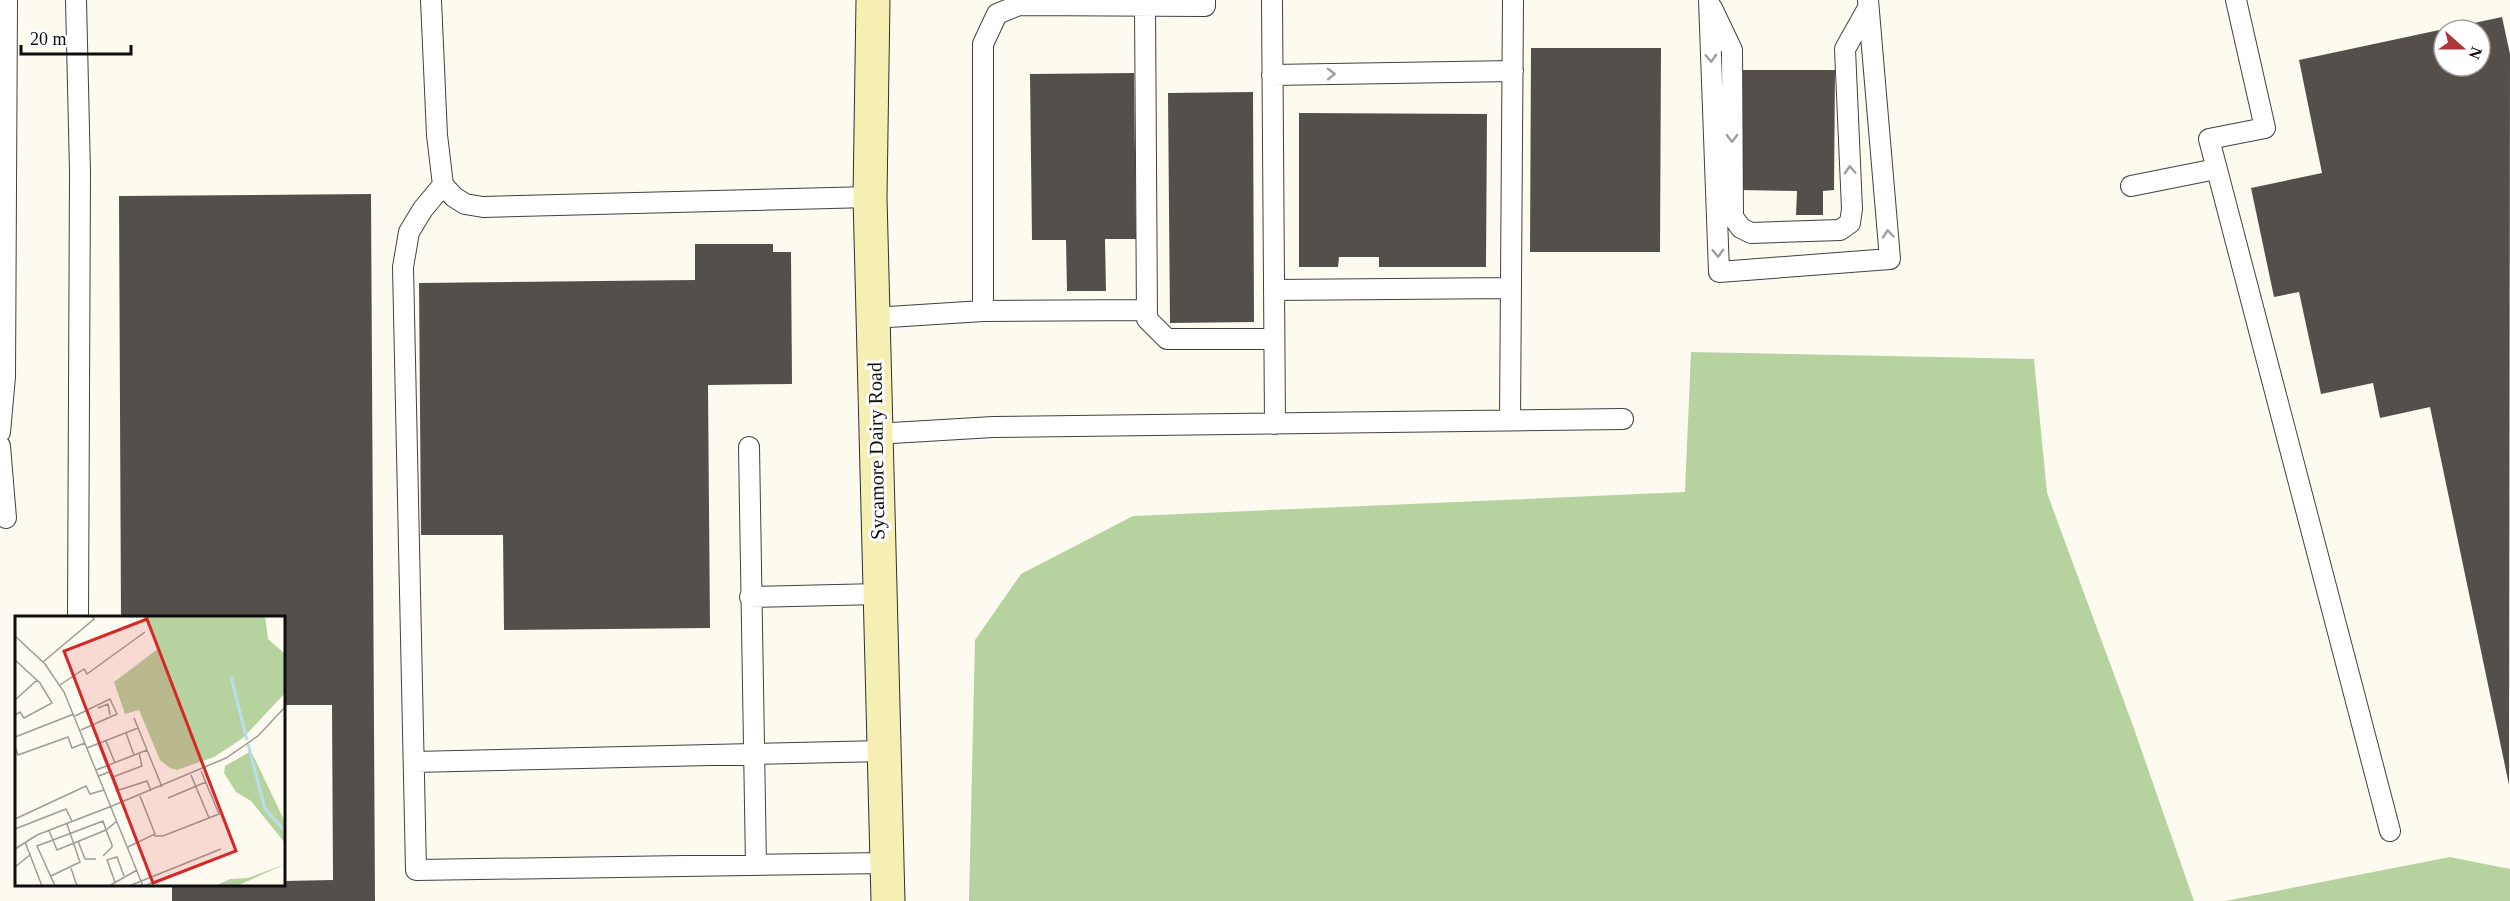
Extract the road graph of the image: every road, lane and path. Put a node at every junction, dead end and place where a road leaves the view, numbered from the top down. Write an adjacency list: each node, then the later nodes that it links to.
1 (7, 0): 12 (lane)
2 (76, 0): 35 (lane)
3 (430, 0): 16 (lane)
4 (873, 0): 18 (main road, Sycamore Dairy Road)
5 (1205, 0): 10 (lane)
6 (1272, 0): 14 (lane)
7 (1513, 0): 13 (lane)
8 (1709, 0): 11 (lane, one-way to 11); 11 (lane, one-way to 11)
9 (2236, 0): 15 (lane)
10 (1133, 4): 21 (lane); 22 (lane)
11 (1868, 4)
12 (2, 30): 28 (lane)
13 (1513, 71): 14 (lane, one-way to 13); 19 (lane)
14 (1272, 75): 20 (lane)
15 (2216, 169): 17 (lane); 39 (lane)
16 (443, 185): 18 (lane); 38 (lane)
17 (2131, 186)
18 (870, 197): 23 (main road, Sycamore Dairy Road)
19 (1511, 288): 20 (lane); 26 (lane)
20 (1274, 290): 24 (lane)
21 (1147, 310): 22 (lane); 24 (lane)
22 (983, 311): 23 (lane)
23 (873, 318): 29 (main road, Sycamore Dairy Road)
24 (1274, 339): 27 (lane)
25 (1623, 418): 26 (lane)
26 (1510, 420): 27 (lane)
27 (1275, 423): 29 (lane)
28 (0, 432)
29 (875, 434): 33 (main road, Sycamore Dairy Road)
30 (0, 446): 32 (lane)
31 (749, 447): 34 (lane)
32 (6, 518)
33 (879, 594): 34 (lane); 36 (main road, Sycamore Dairy Road)
34 (750, 597): 37 (lane)
35 (78, 616)
36 (883, 751): 37 (lane); 40 (main road, Sycamore Dairy Road)
37 (753, 754): 38 (lane); 41 (lane)
38 (414, 762): 41 (lane)
39 (2390, 831)
40 (886, 863): 41 (lane); 42 (main road, Sycamore Dairy Road)
41 (756, 865)
42 (888, 901)

